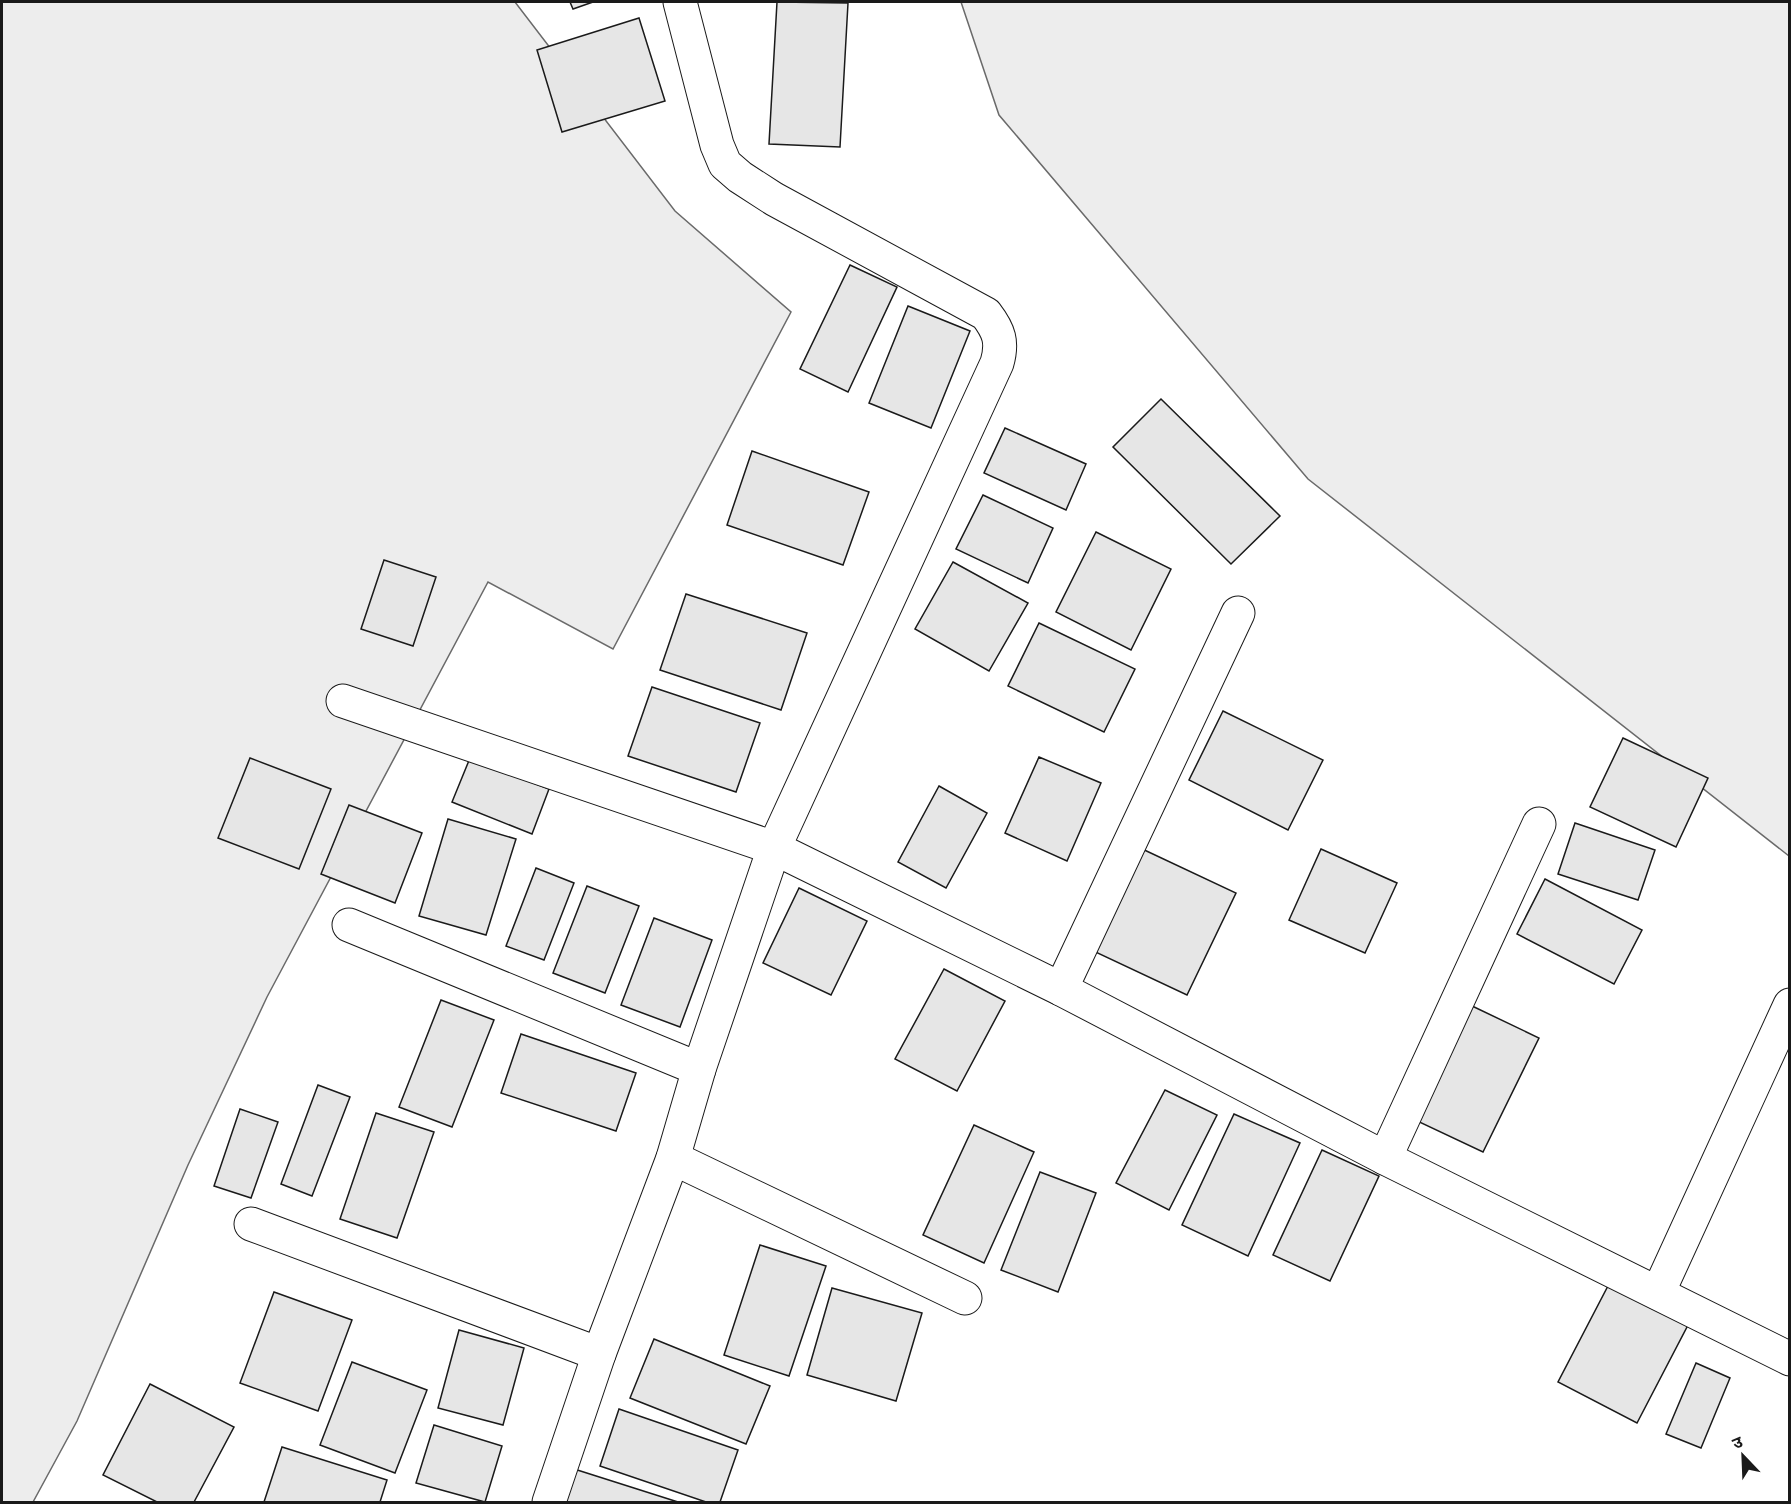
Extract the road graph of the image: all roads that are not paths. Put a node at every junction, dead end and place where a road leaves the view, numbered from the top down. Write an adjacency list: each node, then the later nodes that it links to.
1 (680, 2): 5 (street)
2 (1238, 613): 7 (street)
3 (343, 701): 5 (street)
4 (1539, 824): 11 (street)
5 (774, 848): 7 (street); 9 (street)
6 (350, 926): 9 (street)
7 (1061, 989): 11 (street)
8 (1790, 1005): 13 (street)
9 (699, 1069): 10 (street)
10 (673, 1158): 14 (street); 15 (street)
11 (1385, 1158): 13 (street)
12 (251, 1224): 15 (street)
13 (1658, 1293): 16 (street)
14 (965, 1298)
15 (599, 1354): 17 (street)
16 (1790, 1359)
17 (549, 1503)

